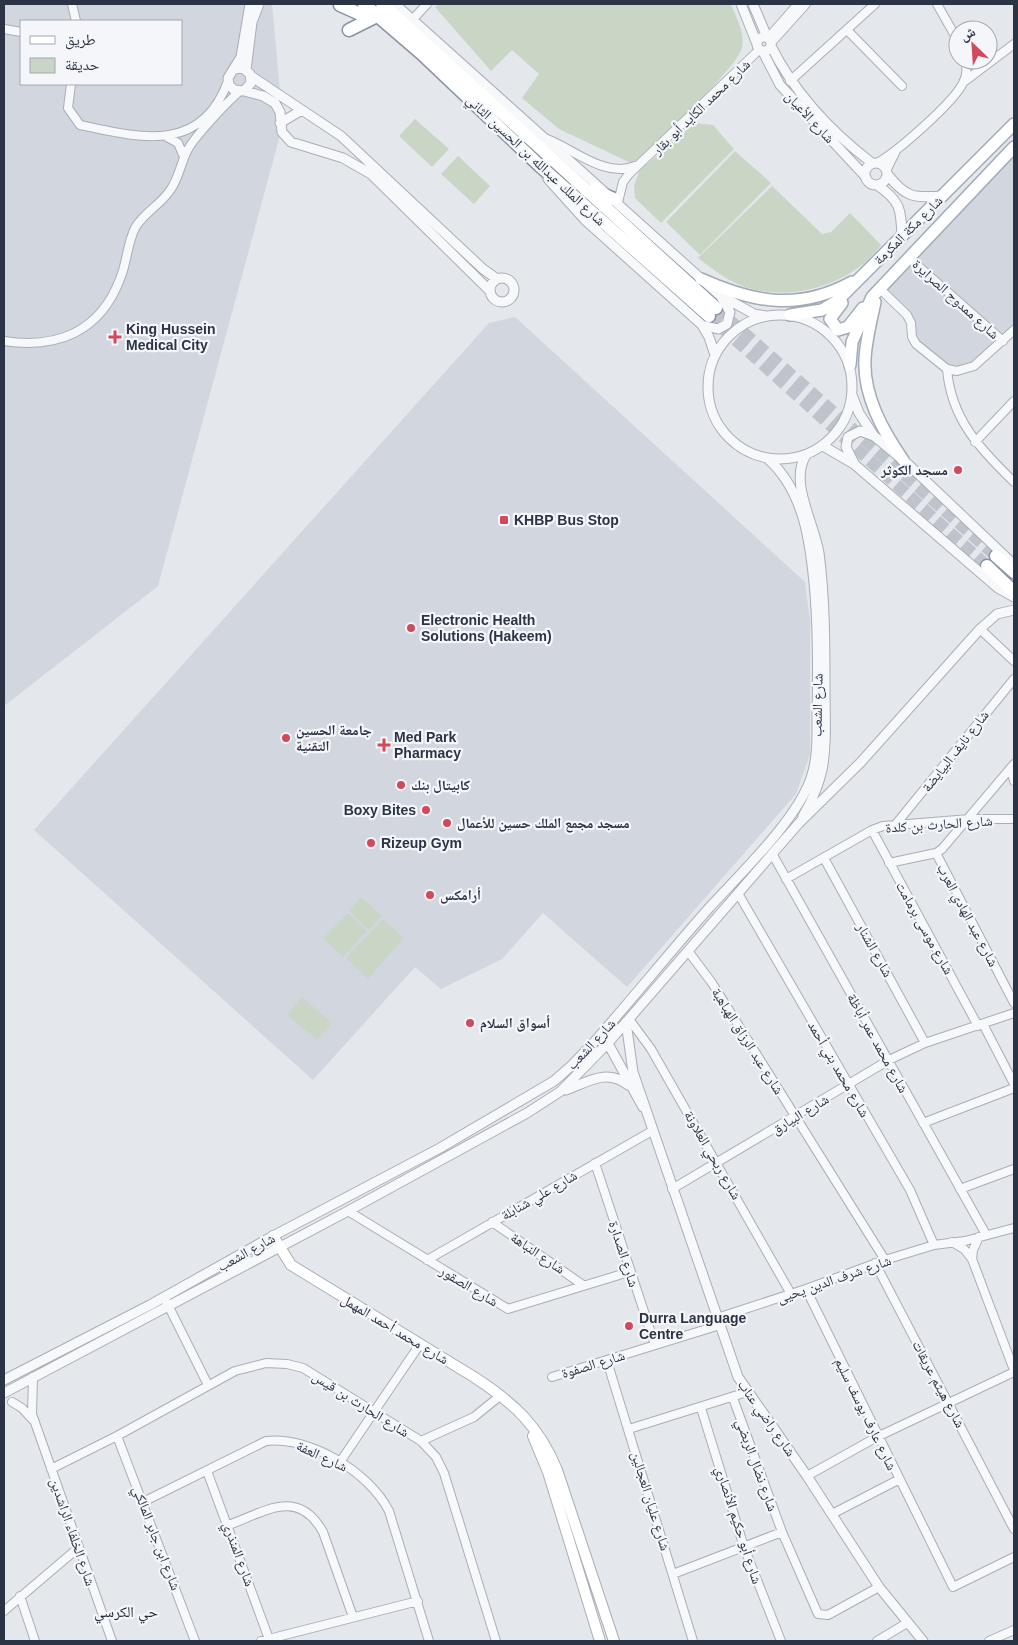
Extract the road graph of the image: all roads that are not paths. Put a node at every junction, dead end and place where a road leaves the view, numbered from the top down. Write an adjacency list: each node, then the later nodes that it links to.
1 (72, 4): 16 (street)
2 (250, 4): 17 (street)
3 (259, 4): 17 (street)
4 (338, 4): 14 (highway)
5 (364, 4): 14 (highway, شارع الملك عبدالله بن الحسين الثاني)
6 (394, 4): 15 (street, شارع الملك عبدالله بن الحسين الثاني)
7 (427, 4): 15 (street)
8 (741, 4): 25 (street, شارع الأعيان)
9 (753, 4): 23 (street, شارع الأعيان)
10 (798, 4): 23 (street)
11 (806, 4): 23 (street)
12 (875, 4): 21 (street)
13 (937, 4): 18 (street)
14 (377, 13): 20 (highway); 39 (highway, شارع الملك عبدالله بن الحسين الثاني); 60 (highway, شارع الملك عبدالله بن الحسين الثاني)
15 (412, 19): 39 (street, شارع الملك عبدالله بن الحسين الثاني)
16 (76, 20)
17 (249, 22): 26 (street); 28 (street)
18 (948, 23)
19 (4, 29): 22 (street)
20 (349, 30)
21 (847, 30): 30 (street); 33 (street)
22 (20, 32)
23 (769, 41): 25 (street); 25 (street); 30 (street, شارع الأعيان)
24 (1014, 44): 31 (street)
25 (760, 48): 43 (street, شارع محمد الكايد أبو بقار); 46 (street, شارع الأعيان)
26 (235, 68): 28 (street); 29 (street)
27 (965, 70): 31 (street)
28 (249, 73): 34 (street); 35 (street)
29 (228, 81): 34 (street); 38 (street)
30 (790, 81): 44 (street, شارع الأعيان)
31 (965, 81): 41 (street)
32 (71, 85): 38 (street)
33 (902, 86)
34 (242, 91): 36 (street); 42 (street)
35 (302, 110): 36 (street); 54 (street)
36 (280, 123): 56 (street)
37 (1014, 124): 48 (main road, شارع مكة المكرمة)
38 (164, 137): 42 (street)
39 (546, 145): 43 (street, شارع محمد الكايد أبو بقار); 49 (highway); 60 (highway, شارع الملك عبدالله بن الحسين الثاني)
40 (1014, 147): 52 (main road, شارع مكة المكرمة)
41 (896, 152): 44 (street); 45 (street)
42 (184, 157): 63 (street)
43 (641, 162): 49 (street, شارع محمد الكايد أبو بقار)
44 (876, 163): 45 (street); 46 (street)
45 (887, 172): 47 (street); 48 (street)
46 (865, 176): 47 (street)
47 (877, 185): 50 (street)
48 (942, 196): 50 (main road, شارع مكة المكرمة)
49 (616, 200): 55 (street)
50 (902, 237): 51 (main road, شارع مكة المكرمة)
51 (882, 257): 53 (main road, شارع مكة المكرمة); 57 (main road)
52 (908, 257): 57 (main road, شارع مكة المكرمة); 64 (street, شارع ممدوح الصرايرة)
53 (862, 276): 55 (main road); 59 (main road, شارع مكة المكرمة)
54 (497, 279): 56 (street); 56 (street)
55 (701, 279): 58 (street)
56 (490, 291)
57 (876, 293): 66 (main road, شارع مكة المكرمة); 67 (street); 75 (main road)
58 (718, 294): 60 (street); 61 (street)
59 (790, 315): 61 (street); 66 (street)
60 (709, 316): 65 (street)
61 (766, 316): 65 (street)
62 (1014, 330): 64 (street, شارع ممدوح الصرايرة)
63 (4, 341)
64 (1003, 341): 67 (street, شارع ممدوح الصرايرة)
65 (715, 355): 74 (street)
66 (850, 365): 68 (street)
67 (947, 369): 71 (street)
68 (853, 390): 70 (street); 72 (street)
69 (1014, 401): 71 (street)
70 (874, 436): 75 (street); 76 (street)
71 (975, 442): 77 (street)
72 (823, 446): 73 (street); 76 (street)
73 (806, 455): 74 (street); 92 (street, شارع الشعب)
74 (767, 458): 101 (street, شارع الشعب)
75 (903, 460): 79 (street)
76 (854, 464): 83 (street)
77 (1014, 482)
78 (996, 556): 81 (highway)
79 (1014, 565)
80 (987, 566): 82 (highway)
81 (1014, 572)
82 (1014, 592)
83 (1014, 597)
84 (1014, 610): 85 (street, شارع الشعب)
85 (980, 629): 86 (street); 92 (street, شارع الشعب)
86 (1014, 661)
87 (1014, 679): 93 (street, شارع نايف البيايضة)
88 (1012, 766): 89 (street); 90 (street)
89 (1014, 781)
90 (970, 819): 91 (street, شارع الحارث بن كلدة); 93 (street, شارع الحارث بن كلدة); 95 (street)
91 (1014, 820)
92 (800, 823): 96 (street, شارع الشعب)
93 (896, 824): 94 (street, شارع الحارث بن كلدة)
94 (872, 830): 97 (street, شارع الحارث بن كلدة); 98 (street, شارع موسى برمامت)
95 (936, 853): 98 (street); 104 (street, شارع عبد الهادي العرب)
96 (773, 855): 99 (street, شارع محمد عمر أباظة); 100 (street, شارع الشعب)
97 (824, 858): 99 (street, شارع الحارث بن كلدة); 110 (street, شارع الشنار)
98 (889, 863): 107 (street, شارع موسى برمامت)
99 (786, 879): 111 (street, شارع محمد عمر أباظة)
100 (738, 894): 102 (street, شارع الشعب); 113 (street, شارع محمد بني أحمد)
101 (710, 908): 102 (street); 108 (street, شارع الشعب)
102 (718, 916): 103 (street, شارع الشعب)
103 (688, 951): 106 (street, شارع الشعب); 118 (street, شارع عبد الرزاق الهباهبة)
104 (1014, 1003)
105 (1014, 1013): 107 (street, شارع البيارق)
106 (628, 1020): 109 (street, شارع الشعب); 117 (street, شارع راضي عناب); 121 (street, شارع ربحي العلاونة)
107 (980, 1025): 110 (street, شارع البيارق); 112 (street, شارع موسى برمامت)
108 (602, 1033): 109 (street, شارع راضي عناب); 132 (street, شارع الشعب)
109 (608, 1043): 114 (street, شارع راضي عناب); 116 (street, شارع الشعب)
110 (925, 1043): 111 (street, شارع البيارق)
111 (889, 1060): 113 (street, شارع البيارق); 119 (street, شارع محمد عمر أباظة)
112 (1014, 1084)
113 (848, 1085): 118 (street, شارع البيارق); 135 (street, شارع محمد بني أحمد)
114 (630, 1086): 116 (street); 117 (street, شارع راضي عناب)
115 (1014, 1088): 119 (street)
116 (561, 1092): 126 (street, شارع الشعب)
117 (646, 1110): 120 (street, شارع راضي عناب)
118 (795, 1116): 121 (street, شارع البيارق); 139 (street, شارع عبد الرزاق الهباهبة)
119 (922, 1123): 125 (street, شارع محمد عمر أباظة)
120 (652, 1130): 122 (street, شارع علي شنابلة); 124 (street, شارع راضي عناب)
121 (717, 1162): 124 (street, شارع البيارق); 144 (street, شارع ربحي العلاونة)
122 (595, 1163): 127 (street, شارع علي شنابلة); 141 (street, شارع الصدارة)
123 (1014, 1169): 125 (street)
124 (672, 1189): 147 (street, شارع راضي عناب)
125 (960, 1189): 131 (street, شارع محمد عمر أباظة)
126 (348, 1211): 136 (street, شارع الشعب); 138 (street, شارع الصقور)
127 (492, 1222): 138 (street, شارع علي شنابلة); 142 (street, شارع النباهة)
128 (1014, 1224): 130 (street, شارع شرف الدين يحيى)
129 (1014, 1228): 130 (street, شارع شرف الدين يحيى)
130 (1003, 1229): 131 (street, شارع شرف الدين يحيى)
131 (982, 1234): 134 (street, شارع شرف الدين يحيى); 137 (street)
132 (273, 1236): 136 (main road, شارع محمد أحمد المهمل); 145 (street, شارع الشعب)
133 (951, 1242): 134 (street, شارع شرف الدين يحيى); 134 (street); 135 (street, شارع شرف الدين يحيى)
134 (965, 1242): 137 (street)
135 (934, 1245): 139 (street, شارع شرف الدين يحيى)
136 (278, 1247): 146 (street, شارع الشعب); 148 (main road, شارع محمد أحمد المهمل)
137 (972, 1259): 151 (street)
138 (427, 1260): 142 (street, شارع الصقور)
139 (885, 1260): 140 (street, شارع شرف الدين يحيى)
140 (875, 1263): 143 (street, شارع شرف الدين يحيى); 161 (street, شارع هيثم عريقات)
141 (630, 1272): 142 (street, شارع الصقور); 149 (street, شارع الصدارة)
142 (583, 1285)
143 (806, 1289): 144 (street, شارع شرف الدين يحيى); 168 (street, شارع عارف يوسف سليم)
144 (791, 1294): 147 (street, شارع شرف الدين يحيى)
145 (164, 1297): 146 (street); 154 (street, شارع الشعب)
146 (169, 1306): 153 (street, شارع الشعب); 155 (street)
147 (719, 1321): 149 (street, شارع الصفوة); 156 (street, شارع راضي عناب)
148 (420, 1344): 158 (main road, شارع محمد أحمد المهمل); 163 (street)
149 (655, 1345): 150 (street, شارع الصفوة)
150 (606, 1362): 152 (street, شارع الصفوة); 166 (street, شارع عليان العجالين)
151 (1014, 1371): 161 (street)
152 (552, 1376)
153 (33, 1377): 157 (street, شارع الشعب); 165 (street, شارع الخلفاء الراشدين)
154 (4, 1380)
155 (208, 1385): 163 (street, شارع الحارث بن قيس); 167 (street, شارع الحارث بن قيس)
156 (747, 1392): 159 (street); 173 (street, شارع راضي عناب)
157 (4, 1393)
158 (501, 1395): 164 (main road, شارع محمد أحمد المهمل); 169 (street)
159 (733, 1398): 162 (street); 179 (street, شارع نضال الربضي)
160 (12, 1402): 165 (street, شارع الخلفاء الراشدين)
161 (948, 1402): 168 (street); 178 (street, شارع هيثم عريقات)
162 (701, 1408): 166 (street); 180 (street, شارع أبو حكيم الأنصاري)
163 (374, 1411): 169 (street, شارع الحارث بن قيس); 170 (street)
164 (524, 1417): 198 (main road, شارع محمد أحمد المهمل); 199 (main road, شارع محمد أحمد المهمل)
165 (35, 1422): 171 (street, شارع الخلفاء الراشدين)
166 (629, 1429): 183 (street, شارع عليان العجالين)
167 (117, 1436): 171 (street, شارع الحارث بن قيس); 175 (street, شارع ابن جابر المالكي)
168 (877, 1437): 173 (street); 174 (street, شارع عارف يوسف سليم)
169 (420, 1441): 197 (street, شارع الحارث بن قيس)
170 (340, 1462): 172 (street, شارع العفة); 186 (street, شارع العفة)
171 (51, 1469): 181 (street, شارع الخلفاء الراشدين)
172 (207, 1471): 175 (street, شارع العفة); 177 (street, شارع المنذري)
173 (807, 1476): 176 (street, شارع راضي عناب)
174 (898, 1480): 176 (street); 182 (street, شارع عارف يوسف سليم)
175 (143, 1502): 194 (street, شارع ابن جابر المالكي)
176 (832, 1514): 184 (street, شارع راضي عناب)
177 (229, 1525): 188 (street); 191 (street, شارع المنذري)
178 (1014, 1529)
179 (782, 1532): 180 (street); 184 (street, شارع نضال الربضي)
180 (744, 1547): 183 (street); 201 (street, شارع أبو حكيم الأنصاري)
181 (78, 1548): 185 (street); 193 (street, شارع الخلفاء الراشدين)
182 (1014, 1557)
183 (673, 1574): 200 (street, شارع عليان العجالين)
184 (879, 1587): 189 (street, شارع راضي عناب)
185 (20, 1596): 187 (street); 192 (street)
186 (418, 1601): 188 (street); 196 (street, شارع العفة)
187 (4, 1611)
188 (353, 1617): 191 (street)
189 (907, 1623): 202 (street); 203 (street, شارع راضي عناب)
190 (1014, 1630): 204 (street)
191 (269, 1639): 195 (street)
192 (35, 1641)
193 (112, 1641)
194 (195, 1641)
195 (261, 1641)
196 (429, 1641)
197 (496, 1641)
198 (600, 1641)
199 (614, 1641)
200 (693, 1641)
201 (781, 1641)
202 (877, 1641)
203 (923, 1641)
204 (989, 1641)

